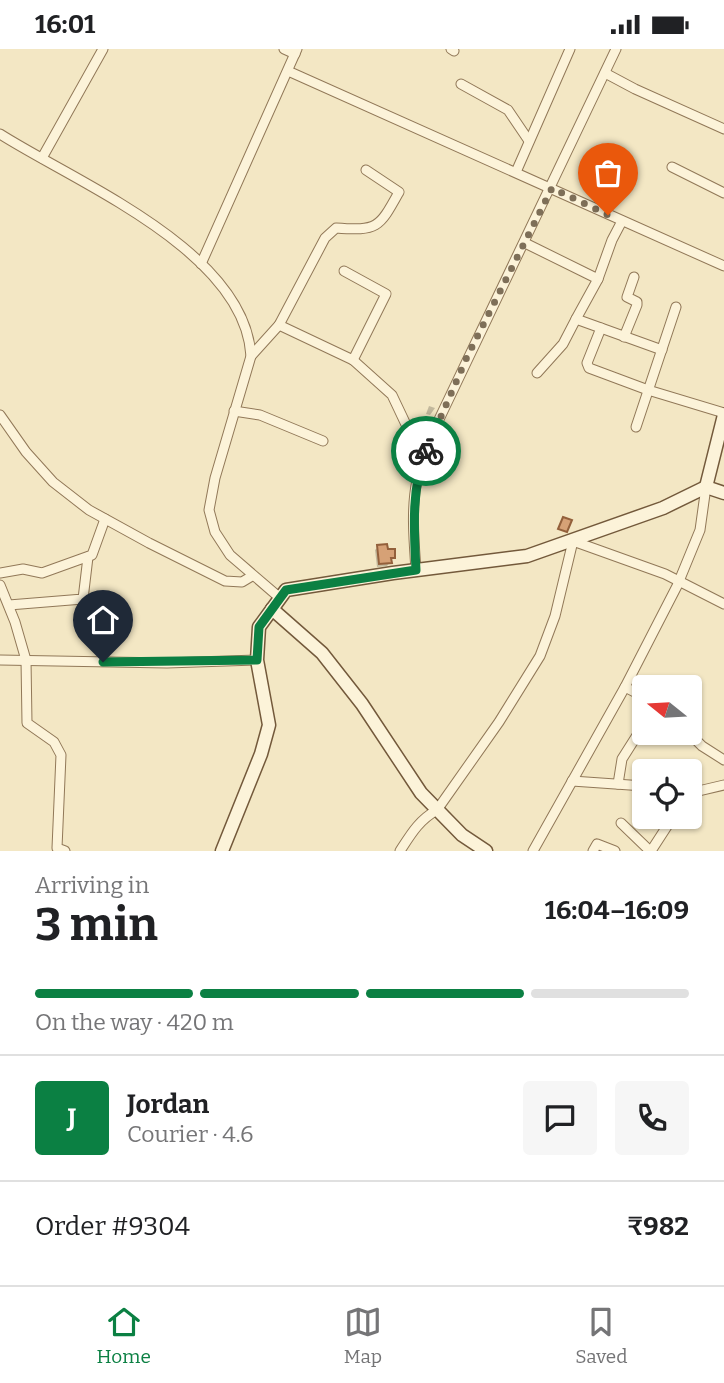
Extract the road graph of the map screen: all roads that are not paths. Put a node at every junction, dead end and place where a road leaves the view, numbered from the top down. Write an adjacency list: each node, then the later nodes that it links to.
1 (103, 49): 12 (street)
2 (284, 49): 5 (street)
3 (570, 49): 11 (street)
4 (617, 49): 7 (street)
5 (296, 52): 6 (street)
6 (288, 71): 15 (street); 20 (street)
7 (605, 73): 9 (street); 16 (street)
8 (461, 84): 11 (street)
9 (724, 129)
10 (0, 134): 12 (street)
11 (529, 141): 15 (street)
12 (42, 158): 20 (street)
13 (672, 167): 17 (street)
14 (366, 170): 27 (street)
15 (516, 172): 16 (street)
16 (552, 188): 18 (street); 19 (street)
17 (724, 193)
18 (622, 221): 21 (street); 24 (street)
19 (525, 243): 24 (street); 40 (street)
20 (201, 264): 31 (street)
21 (724, 266)
22 (344, 271): 32 (street)
23 (634, 277): 29 (street)
24 (598, 279): 26 (street)
25 (676, 307): 30 (street)
26 (576, 319): 28 (street); 33 (street)
27 (279, 325): 31 (street); 32 (street)
28 (601, 328): 29 (street); 34 (street)
29 (624, 337): 30 (street)
30 (662, 350): 34 (street)
31 (251, 356): 35 (street)
32 (353, 360): 40 (street)
33 (537, 373)
34 (648, 390): 36 (street); 38 (street)
35 (234, 411): 39 (street); 48 (street)
36 (724, 414): 41 (main road)
37 (0, 415): 43 (street)
38 (636, 427)
39 (323, 441)
40 (427, 446): 46 (street)
41 (706, 487): 42 (main road); 44 (main road); 49 (street)
42 (724, 493)
43 (105, 519): 45 (street); 48 (street)
44 (573, 541): 46 (main road); 49 (street); 67 (street)
45 (88, 557): 47 (street); 53 (street)
46 (416, 570): 51 (main road)
47 (0, 573)
48 (253, 576): 51 (street)
49 (678, 582): 52 (street); 57 (street)
50 (0, 585): 53 (street)
51 (276, 604): 56 (main road); 67 (main road)
52 (724, 604)
53 (9, 605): 55 (street)
54 (0, 660): 55 (street)
55 (26, 660): 56 (street); 70 (street)
56 (257, 660): 71 (main road)
57 (625, 687): 58 (street); 62 (street)
58 (632, 691)
59 (632, 743): 63 (street)
60 (702, 745): 61 (street)
61 (724, 760)
62 (572, 781): 63 (street); 74 (street)
63 (618, 784): 64 (street)
64 (632, 785)
65 (724, 785): 66 (street)
66 (702, 790)
67 (437, 810): 72 (street); 73 (main road)
68 (621, 823): 77 (street)
69 (665, 829): 77 (street)
70 (65, 851)
71 (222, 851)
72 (400, 851)
73 (486, 851)
74 (533, 851)
75 (593, 851): 76 (street)
76 (615, 851)
77 (651, 851)

